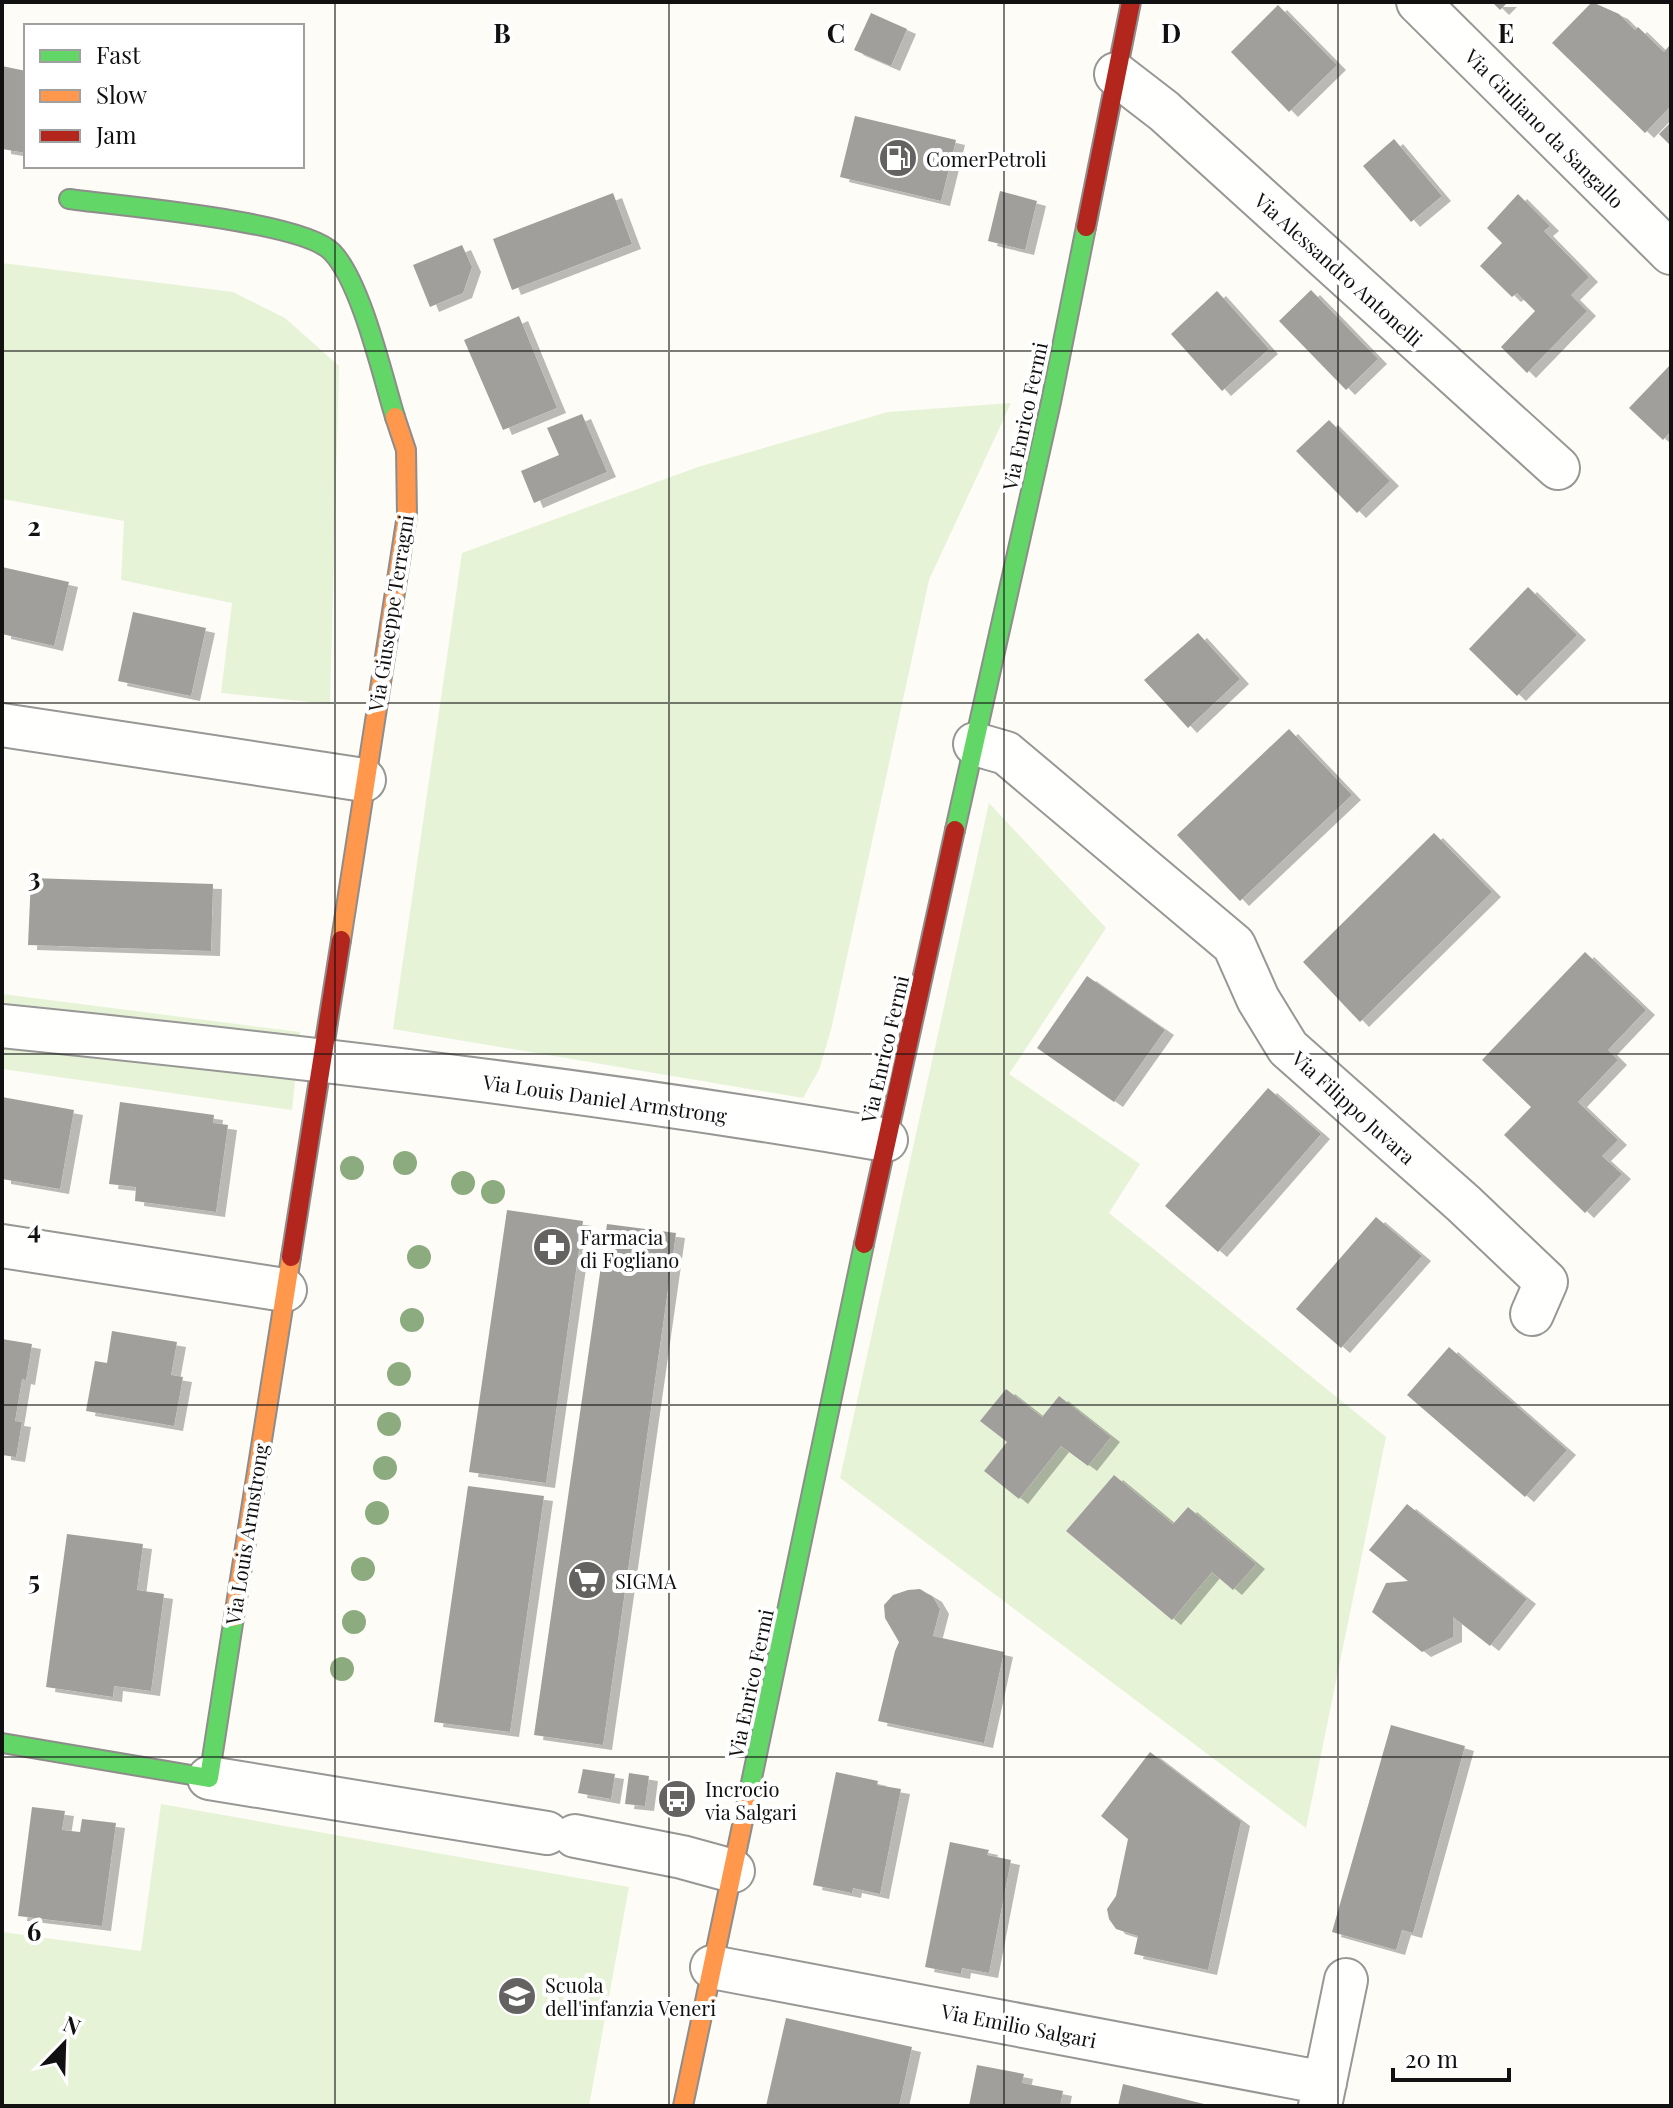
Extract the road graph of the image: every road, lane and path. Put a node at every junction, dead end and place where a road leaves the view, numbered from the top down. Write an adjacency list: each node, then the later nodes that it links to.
1 (1131, 2): 3 (street, Via Enrico Fermi)
2 (1418, 2): 5 (street, Via Giuliano da Sangallo)
3 (1116, 74): 6 (street, Via Alessandro Antonelli); 8 (street, Via Enrico Fermi)
4 (69, 199): 9 (street, Via Giuseppe Terragni)
5 (1671, 253)
6 (1558, 468)
7 (2, 725): 9 (street)
8 (975, 744): 12 (street, Via Enrico Fermi); 15 (street, Via Filippo Juvara)
9 (364, 780): 11 (street, Via Giuseppe Terragni)
10 (2, 1026): 11 (street, Via Louis Daniel Armstrong)
11 (324, 1059): 12 (street, Via Louis Daniel Armstrong); 14 (street, Via Louis Armstrong)
12 (886, 1140): 18 (street, Via Enrico Fermi)
13 (2, 1246): 14 (street)
14 (285, 1290): 17 (street, Via Louis Armstrong)
15 (1532, 1314)
16 (2, 1743): 17 (street)
17 (209, 1778): 18 (street)
18 (733, 1871): 19 (street, Via Enrico Fermi)
19 (712, 1967): 21 (street, Via Emilio Salgari); 22 (street, Via Enrico Fermi)
20 (1346, 1980): 21 (street, Via Emilio Salgari)
21 (1322, 2095)
22 (683, 2106)

